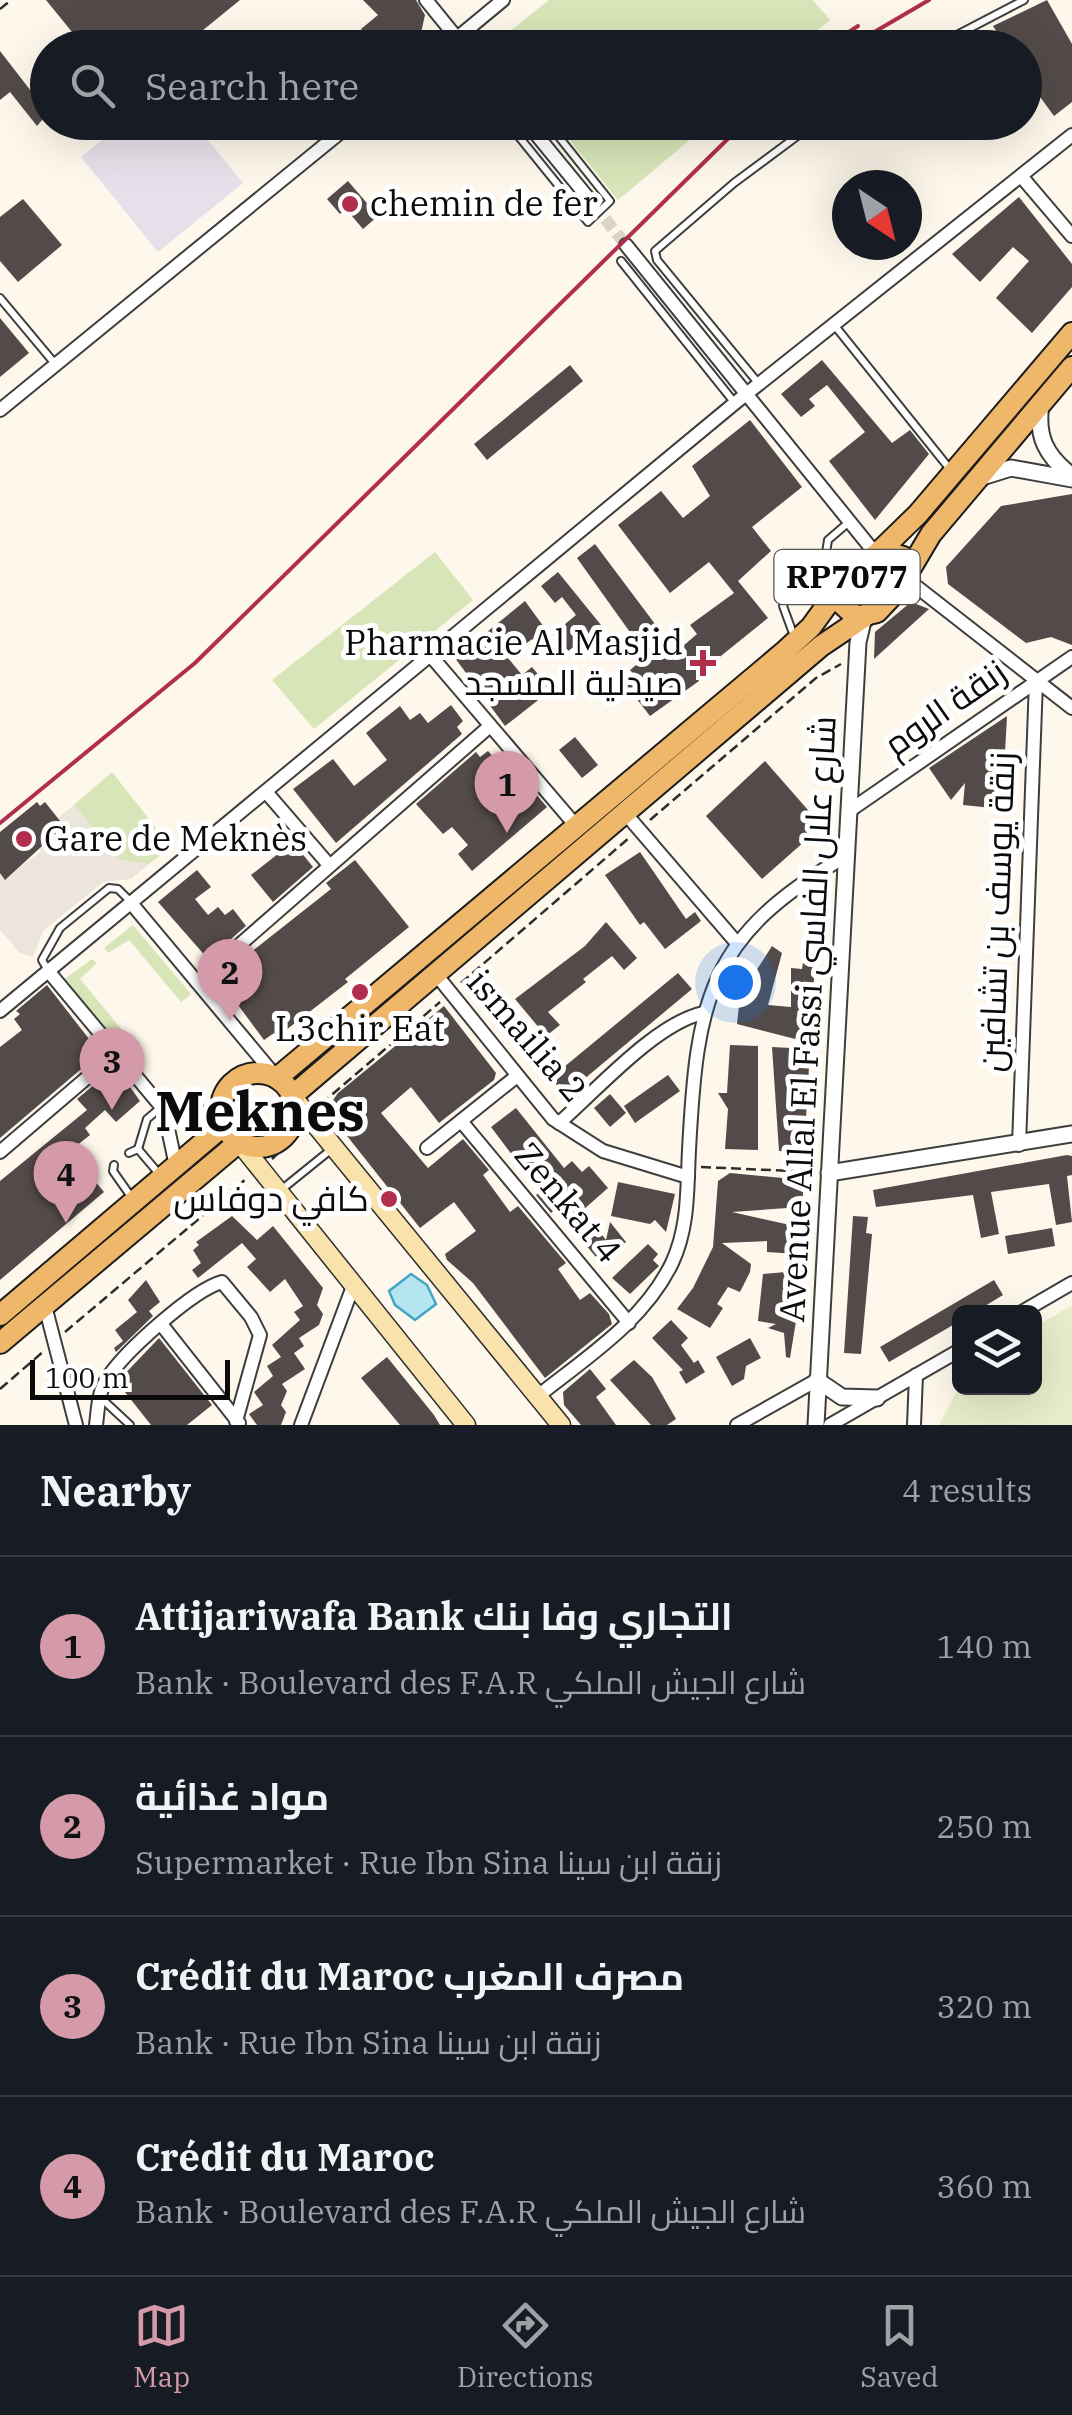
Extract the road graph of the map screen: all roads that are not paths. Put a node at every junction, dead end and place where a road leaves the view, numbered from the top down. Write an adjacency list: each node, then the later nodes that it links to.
1 (426, 0): 5 (street)
2 (503, 0): 4 (street)
3 (1024, 0): 8 (lane)
4 (470, 26): 6 (street); 7 (lane)
5 (450, 30)
6 (468, 30)
7 (473, 30)
8 (966, 30)
9 (1072, 135): 15 (street)
10 (330, 140): 23 (street)
11 (522, 140): 13 (lane)
12 (541, 140): 16 (street)
13 (561, 140)
14 (792, 140): 25 (lane)
15 (1021, 176): 17 (street); 21 (street)
16 (594, 205)
17 (1072, 236)
18 (626, 245): 25 (street)
19 (621, 261): 27 (lane)
20 (0, 298): 23 (lane)
21 (834, 325): 25 (street); 29 (lane)
22 (1072, 333): 29 (main road, RP7077)
23 (56, 365): 28 (street)
24 (1072, 367): 26 (main road, RP7077)
25 (753, 388): 27 (street); 32 (street)
26 (1041, 402): 30 (street); 31 (main road, RP7077)
27 (735, 403): 39 (street)
28 (0, 410)
29 (954, 473): 33 (main road, RP7077)
30 (1072, 477): 31 (street)
31 (978, 478): 34 (main road, RP7077)
32 (850, 522): 33 (street); 33 (lane)
33 (873, 555): 34 (main road, RP7077); 36 (main road, RP7077)
34 (909, 575): 37 (main road, RP7077); 41 (street)
35 (795, 577): 38 (lane)
36 (840, 587): 37 (main road, RP7077); 38 (main road, RP7077)
37 (864, 617): 45 (street, Avenue Allal El Fassi شارع علال الفاسي); 46 (main road, RP7077)
38 (796, 640): 47 (main road, RP7077)
39 (431, 656): 43 (street); 44 (street)
40 (1072, 657): 41 (street, زنقة الروم)
41 (1036, 681): 42 (street); 45 (street, زنقة الروم); 67 (street, زنقة يوسف بن تشافين)
42 (1072, 708)
43 (490, 726): 47 (street); 49 (street)
44 (267, 793): 49 (street); 50 (street)
45 (852, 808): 48 (street, Avenue Allal El Fassi شارع علال الفاسي)
46 (632, 821): 51 (street); 53 (main road, RP7077)
47 (577, 827): 59 (main road, RP7077)
48 (848, 854): 51 (street); 75 (street, Avenue Allal El Fassi شارع علال الفاسي)
49 (329, 865): 54 (street)
50 (132, 903): 52 (street); 52 (lane); 54 (street)
51 (736, 942): 56 (street)
52 (48, 972): 55 (street); 57 (street)
53 (434, 972): 58 (street, ismailia 2); 60 (main road, RP7077)
54 (197, 982): 59 (street)
55 (0, 1011)
56 (703, 1013): 64 (street); 74 (street)
57 (117, 1052): 61 (street); 71 (street)
58 (517, 1076): 63 (street); 64 (street, ismailia 2)
59 (276, 1078): 60 (main road); 62 (main road, RP7077)
60 (292, 1096): 66 (main road); 68 (main road)
61 (163, 1108): 62 (street); 70 (lane); 76 (street)
62 (223, 1119): 66 (main road); 76 (main road, RP7077)
63 (461, 1121): 69 (street); 84 (street, Zenkat 4)
64 (559, 1124): 74 (street, ismailia 2)
65 (1072, 1134): 67 (street)
66 (239, 1142): 77 (main road); 81 (main road)
67 (1019, 1145): 75 (street)
68 (334, 1147): 77 (lane); 90 (main road)
69 (428, 1148)
70 (138, 1150): 72 (lane); 76 (lane)
71 (0, 1152)
72 (129, 1153)
73 (114, 1165): 78 (lane)
74 (688, 1172): 84 (street)
75 (829, 1172): 89 (street, Avenue Allal El Fassi شارع علال الفاسي)
76 (169, 1173): 78 (main road, RP7077)
77 (276, 1194): 80 (main road)
78 (134, 1201): 83 (main road, RP7077)
79 (1072, 1283): 82 (street)
80 (352, 1289): 97 (street); 98 (main road)
81 (44, 1302): 86 (main road); 94 (street)
82 (1034, 1305)
83 (0, 1315)
84 (630, 1323): 90 (street)
85 (161, 1324): 91 (street); 93 (street); 93 (street)
86 (0, 1343)
87 (952, 1355): 88 (street)
88 (916, 1375): 92 (street); 103 (street)
89 (817, 1380): 92 (street); 100 (street); 101 (street, Avenue Allal El Fassi شارع علال الفاسي)
90 (538, 1396): 99 (main road)
91 (100, 1398): 95 (street); 96 (lane)
92 (877, 1398): 102 (street)
93 (238, 1423)
94 (76, 1425)
95 (96, 1425)
96 (130, 1425)
97 (301, 1425)
98 (466, 1425)
99 (561, 1425)
100 (737, 1425)
101 (816, 1425)
102 (830, 1425)
103 (914, 1425)

